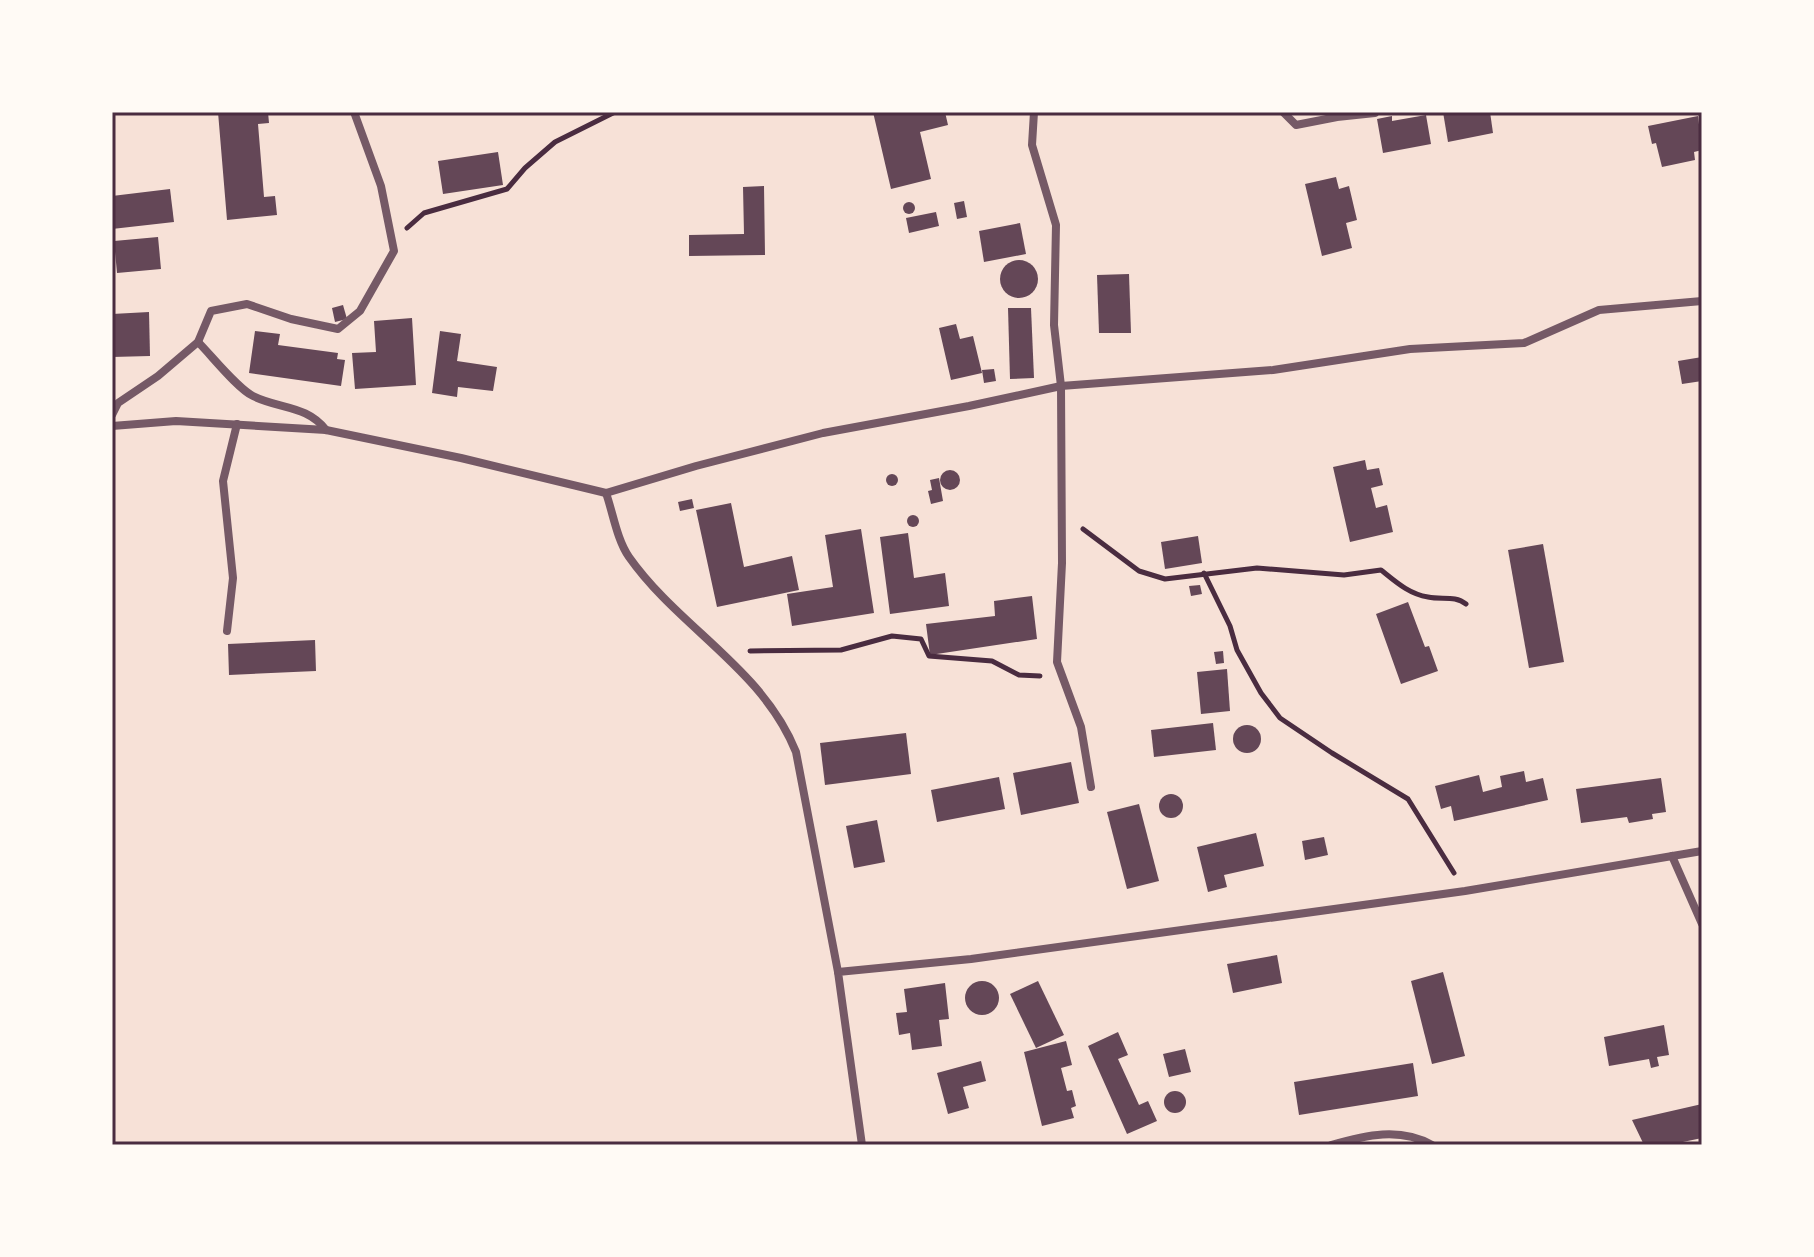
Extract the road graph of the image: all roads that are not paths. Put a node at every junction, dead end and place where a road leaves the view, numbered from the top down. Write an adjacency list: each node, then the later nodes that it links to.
1 (354, 112): 6 (street)
2 (1034, 112): 7 (street)
3 (1283, 112): 4 (street)
4 (1375, 113)
5 (1702, 301): 7 (street)
6 (198, 342): 8 (street); 11 (street)
7 (1061, 386): 12 (street); 14 (street)
8 (112, 415)
9 (237, 424): 10 (street); 11 (street); 13 (street)
10 (112, 426)
11 (326, 430): 12 (street)
12 (606, 493): 18 (street)
13 (227, 631)
14 (1091, 787)
15 (1702, 851): 16 (street)
16 (1672, 856): 17 (street); 18 (street)
17 (1702, 924)
18 (838, 972): 19 (street)
19 (862, 1145)
20 (1331, 1145): 21 (street)
21 (1432, 1145)

